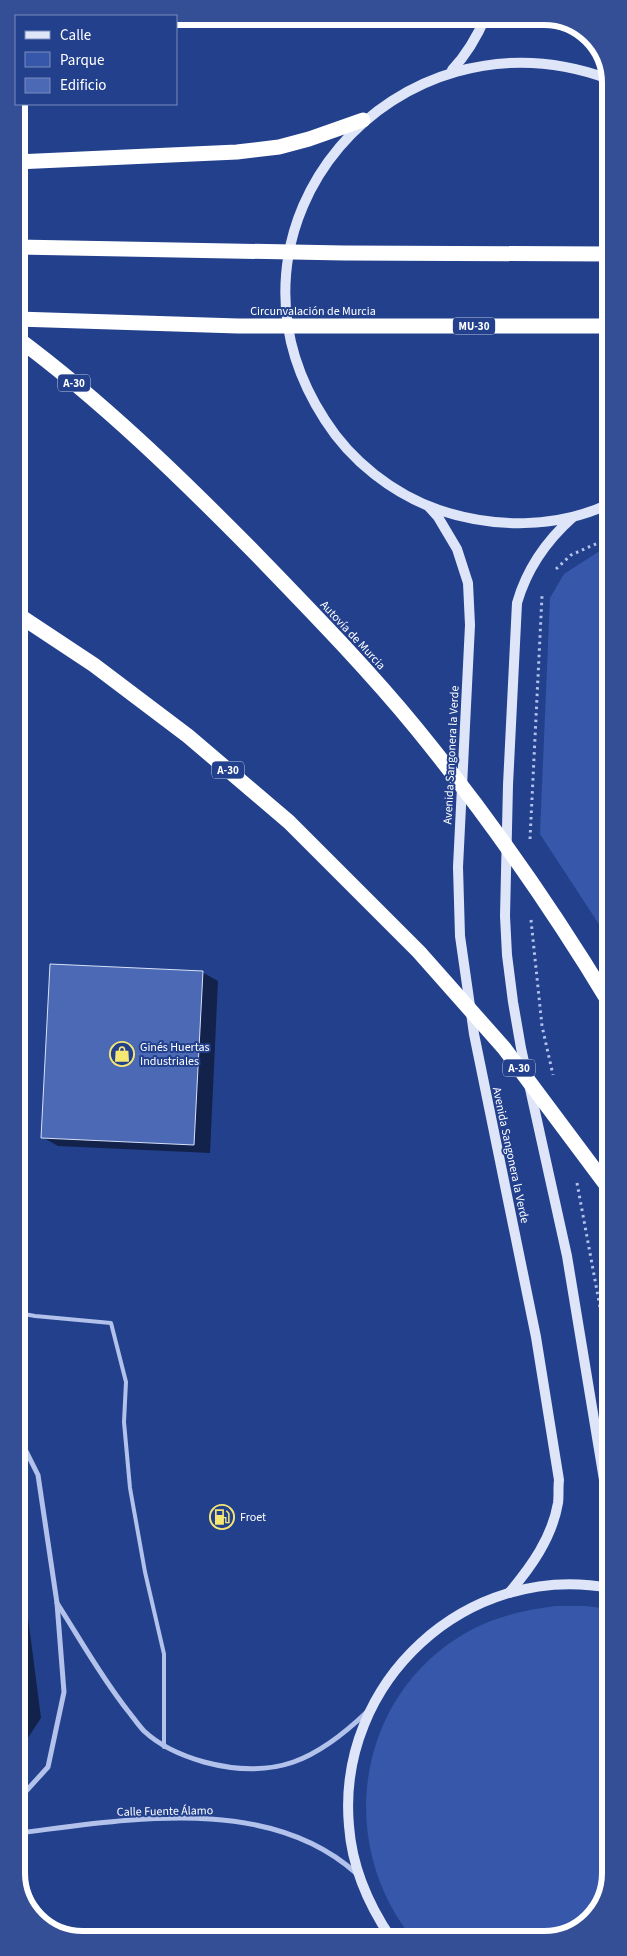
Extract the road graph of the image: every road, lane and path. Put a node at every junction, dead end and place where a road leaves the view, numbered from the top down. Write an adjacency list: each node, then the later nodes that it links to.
1 (482, 25): 2 (street)
2 (452, 70): 3 (street); 4 (street)
3 (602, 76)
4 (363, 120): 5 (highway); 11 (street)
5 (25, 162)
6 (25, 246): 7 (highway)
7 (602, 254)
8 (25, 319): 9 (highway, Circunvalación de Murcia / MU-30)
9 (602, 326)
10 (25, 345): 15 (highway, Autovía de Murcia / A-30)
11 (430, 506): 13 (street); 21 (street, Avenida Sangonera la Verde)
12 (602, 507): 13 (street)
13 (573, 517): 19 (street)
14 (25, 619): 16 (highway, A-30)
15 (602, 991)
16 (602, 1179)
17 (25, 1314): 24 (lane)
18 (25, 1449): 22 (street)
19 (602, 1465)
20 (602, 1587): 21 (street)
21 (509, 1593): 23 (street)
22 (57, 1603): 24 (street); 25 (street)
23 (372, 1707): 24 (street); 27 (street)
24 (164, 1747)
25 (25, 1792)
26 (25, 1831): 27 (street, Calle Fuente Álamo)
27 (359, 1876): 28 (street)
28 (387, 1931)

